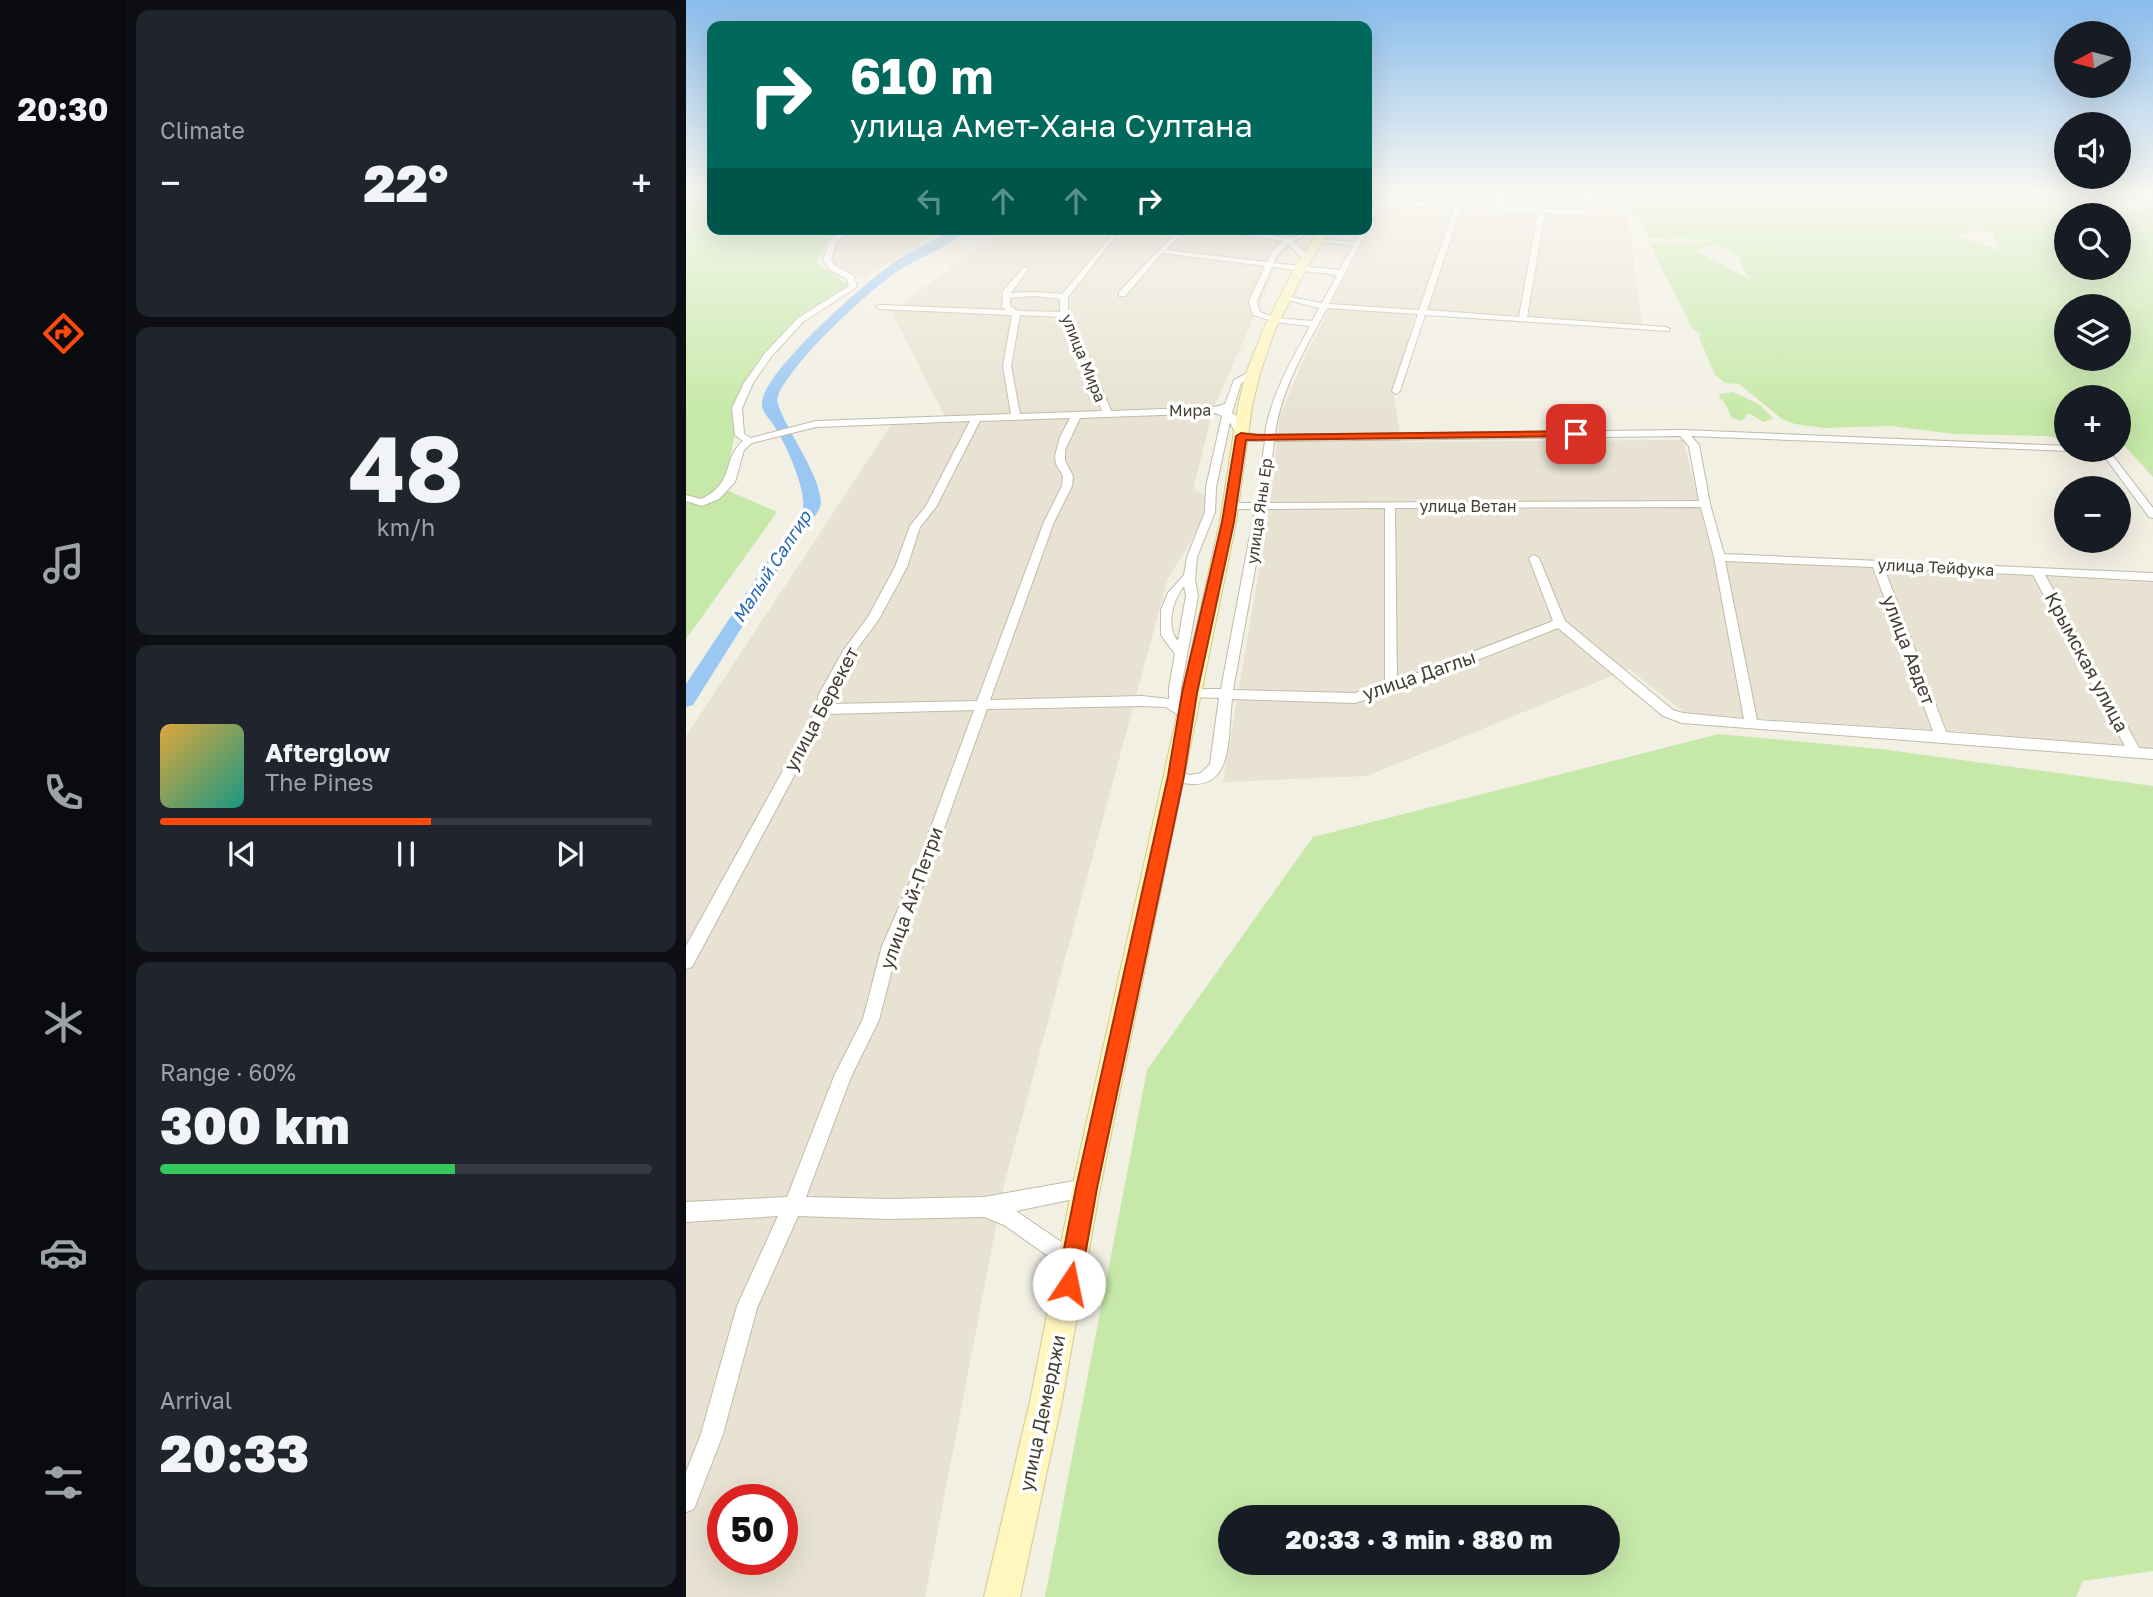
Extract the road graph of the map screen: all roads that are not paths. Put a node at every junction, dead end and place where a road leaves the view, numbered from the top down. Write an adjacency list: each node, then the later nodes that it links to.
1 (832, 267): 35 (street)
2 (1088, 267): 14 (street, улица Мира)
3 (1146, 267): 12 (street)
4 (1269, 267): 21 (street)
5 (1301, 267): 15 (main road, улица Демерджи)
6 (1320, 267): 11 (street)
7 (1345, 267): 11 (street, улица Яны Ер)
8 (1437, 267): 19 (street)
9 (1532, 267): 22 (street)
10 (1024, 269): 13 (street)
11 (1342, 273): 16 (street, улица Яны Ер)
12 (1122, 294)
13 (1007, 296): 14 (street); 18 (street)
14 (1064, 297): 20 (street, улица Мира)
15 (1284, 298): 16 (street); 21 (main road, улица Демерджи)
16 (1325, 305): 19 (street); 23 (street, улица Яны Ер)
17 (880, 307): 18 (street)
18 (1016, 313): 20 (street); 28 (street)
19 (1421, 313): 22 (street); 25 (street)
20 (1064, 315): 27 (street, улица Мира)
21 (1275, 320): 23 (street); 26 (main road, улица Демерджи)
22 (1520, 320): 24 (street)
23 (1316, 324): 34 (street, улица Яны Ер)
24 (1667, 329)
25 (1396, 391)
26 (1234, 408): 27 (street, Мира); 33 (main road, улица Демерджи); 39 (street)
27 (1107, 413): 28 (street); 29 (street)
28 (1015, 414): 30 (street)
29 (1077, 415): 30 (street); 57 (street, улица Ай-Петри)
30 (998, 418): 31 (street)
31 (976, 419): 35 (street); 58 (street, улица Берекет)
32 (1683, 433): 34 (street); 36 (street); 41 (street)
33 (1241, 436): 34 (street); 38 (main road, улица Демерджи)
34 (1269, 438): 44 (street, улица Яны Ер)
35 (749, 441): 40 (street)
36 (2054, 448)
37 (2113, 462): 45 (street)
38 (1235, 478): 39 (street); 42 (main road, улица Демерджи)
39 (1211, 487): 50 (street)
40 (686, 498)
41 (1705, 504): 43 (street, улица Ветан); 46 (street)
42 (1231, 506): 44 (street, улица Ветан); 56 (main road, улица Демерджи)
43 (1390, 506): 44 (street, улица Ветан); 54 (street)
44 (1261, 507): 55 (street, улица Яны Ер)
45 (2153, 515)
46 (1719, 557): 48 (street, улица Тейфука); 59 (street)
47 (1534, 558): 52 (street)
48 (1877, 564): 49 (street, улица Тейфука); 60 (street, улица Авдет)
49 (2038, 573): 51 (street, улица Тейфука); 61 (street, Крымская улица)
50 (1189, 576): 53 (street); 53 (street)
51 (2153, 577)
52 (1560, 623): 54 (street, улица Даглы); 59 (street)
53 (1181, 652): 56 (street)
54 (1391, 687): 55 (street, улица Даглы)
55 (1226, 695): 56 (street, улица Даглы); 63 (street, улица Яны Ер)
56 (1184, 704): 57 (street, улица Даглы); 63 (main road, улица Демерджи)
57 (981, 706): 58 (street, улица Даглы); 66 (street, улица Ай-Петри)
58 (823, 709): 64 (street, улица Берекет)
59 (1751, 722): 60 (street)
60 (1941, 736): 61 (street)
61 (2135, 752): 62 (street)
62 (2153, 754)
63 (1176, 776): 65 (main road, улица Демерджи)
64 (686, 962)
65 (1086, 1188): 67 (street); 69 (main road, улица Демерджи)
66 (793, 1206): 67 (street); 68 (street); 70 (street, улица Ай-Петри)
67 (984, 1207): 69 (street)
68 (686, 1212)
69 (1073, 1261): 71 (main road, улица Демерджи)
70 (686, 1500)
71 (1002, 1597)

